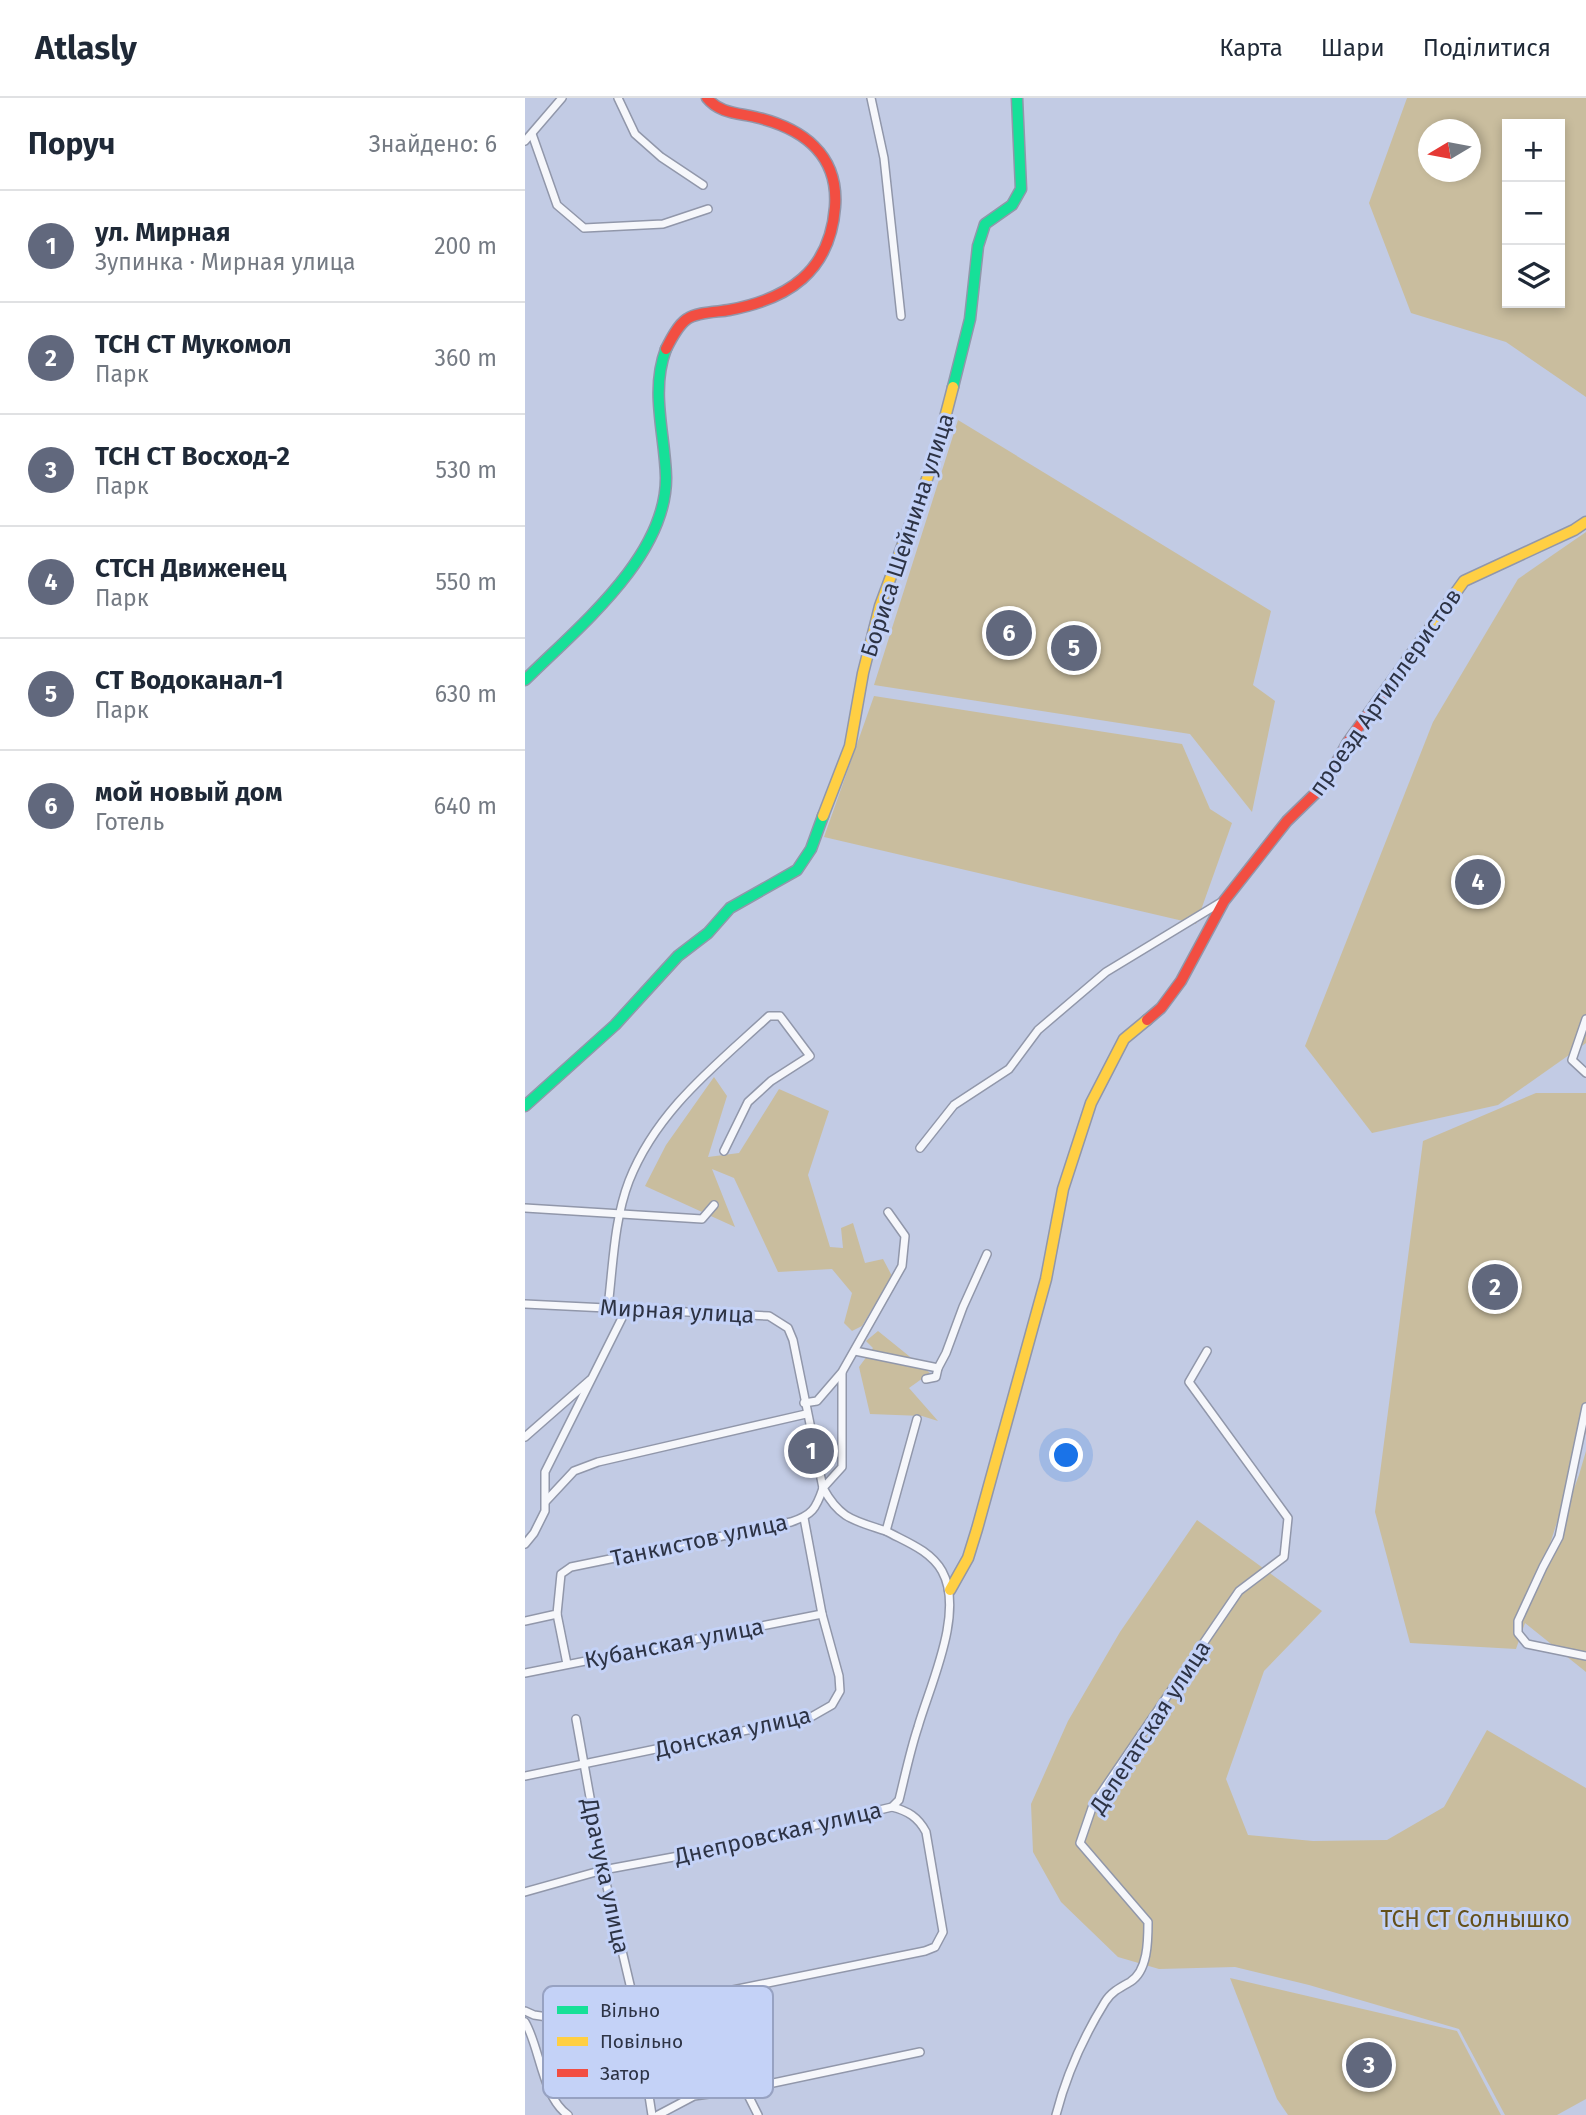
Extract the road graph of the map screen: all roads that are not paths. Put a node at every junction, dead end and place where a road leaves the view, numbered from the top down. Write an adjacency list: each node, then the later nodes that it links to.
1 (562, 98): 6 (street)
2 (618, 98): 8 (street)
3 (707, 98): 12 (street)
4 (871, 98): 10 (street)
5 (1017, 98): 16 (street, Бориса Шейнина улица)
6 (532, 134): 7 (street); 9 (street)
7 (525, 141)
8 (703, 185)
9 (708, 209)
10 (901, 316)
11 (1586, 522): 13 (street, проезд Артиллеристов)
12 (525, 680)
13 (1224, 901): 17 (street); 24 (street, проезд Артиллеристов)
14 (1586, 1019): 15 (street)
15 (1586, 1073)
16 (525, 1106)
17 (920, 1148)
18 (724, 1151): 22 (street)
19 (714, 1205): 22 (street)
20 (525, 1208): 22 (street)
21 (888, 1212): 28 (street)
22 (620, 1214): 26 (street)
23 (987, 1254): 30 (street)
24 (1046, 1279): 44 (street, Днепровская улица)
25 (525, 1304): 26 (street, Мирная улица)
26 (608, 1307): 27 (street, Мирная улица)
27 (625, 1310): 32 (street); 34 (street, Мирная улица)
28 (855, 1351): 30 (street); 31 (street)
29 (1207, 1351): 71 (street, Делегатская улица)
30 (938, 1368): 33 (street)
31 (842, 1372): 34 (street); 39 (street, Танкистов улица)
32 (594, 1377): 38 (street); 40 (street)
33 (926, 1379)
34 (804, 1403): 36 (street, Мирная улица)
35 (1586, 1407): 48 (street)
36 (806, 1413): 39 (street, Мирная улица); 40 (street)
37 (917, 1419): 42 (street)
38 (525, 1437)
39 (823, 1488): 41 (street, Танкистов улица); 42 (street)
40 (546, 1501): 43 (street)
41 (804, 1518): 45 (street, Танкистов улица); 46 (street, Донская улица)
42 (886, 1531): 44 (street)
43 (525, 1544)
44 (950, 1590): 54 (street, Днепровская улица)
45 (557, 1614): 47 (street); 49 (street)
46 (822, 1614): 49 (street, Кубанская улица); 52 (street, Донская улица)
47 (525, 1621)
48 (1586, 1656)
49 (567, 1664): 50 (street, Кубанская улица)
50 (525, 1672)
51 (576, 1719): 52 (street, Драчука улица)
52 (583, 1766): 53 (street, Донская улица); 55 (street, Драчука улица)
53 (525, 1776)
54 (892, 1807): 55 (street, Днепровская улица); 58 (street)
55 (603, 1870): 56 (street, Днепровская улица); 57 (street, Драчука улица)
56 (525, 1892)
57 (630, 1986)
58 (753, 1986)
59 (525, 2011): 60 (street)
60 (543, 2016)
61 (525, 2022): 63 (street)
62 (920, 2052): 64 (street)
63 (543, 2072)
64 (773, 2083)
65 (555, 2098): 68 (street)
66 (690, 2098): 69 (street)
67 (750, 2098): 70 (street)
68 (568, 2115)
69 (658, 2115)
70 (758, 2115)
71 (1056, 2115)

